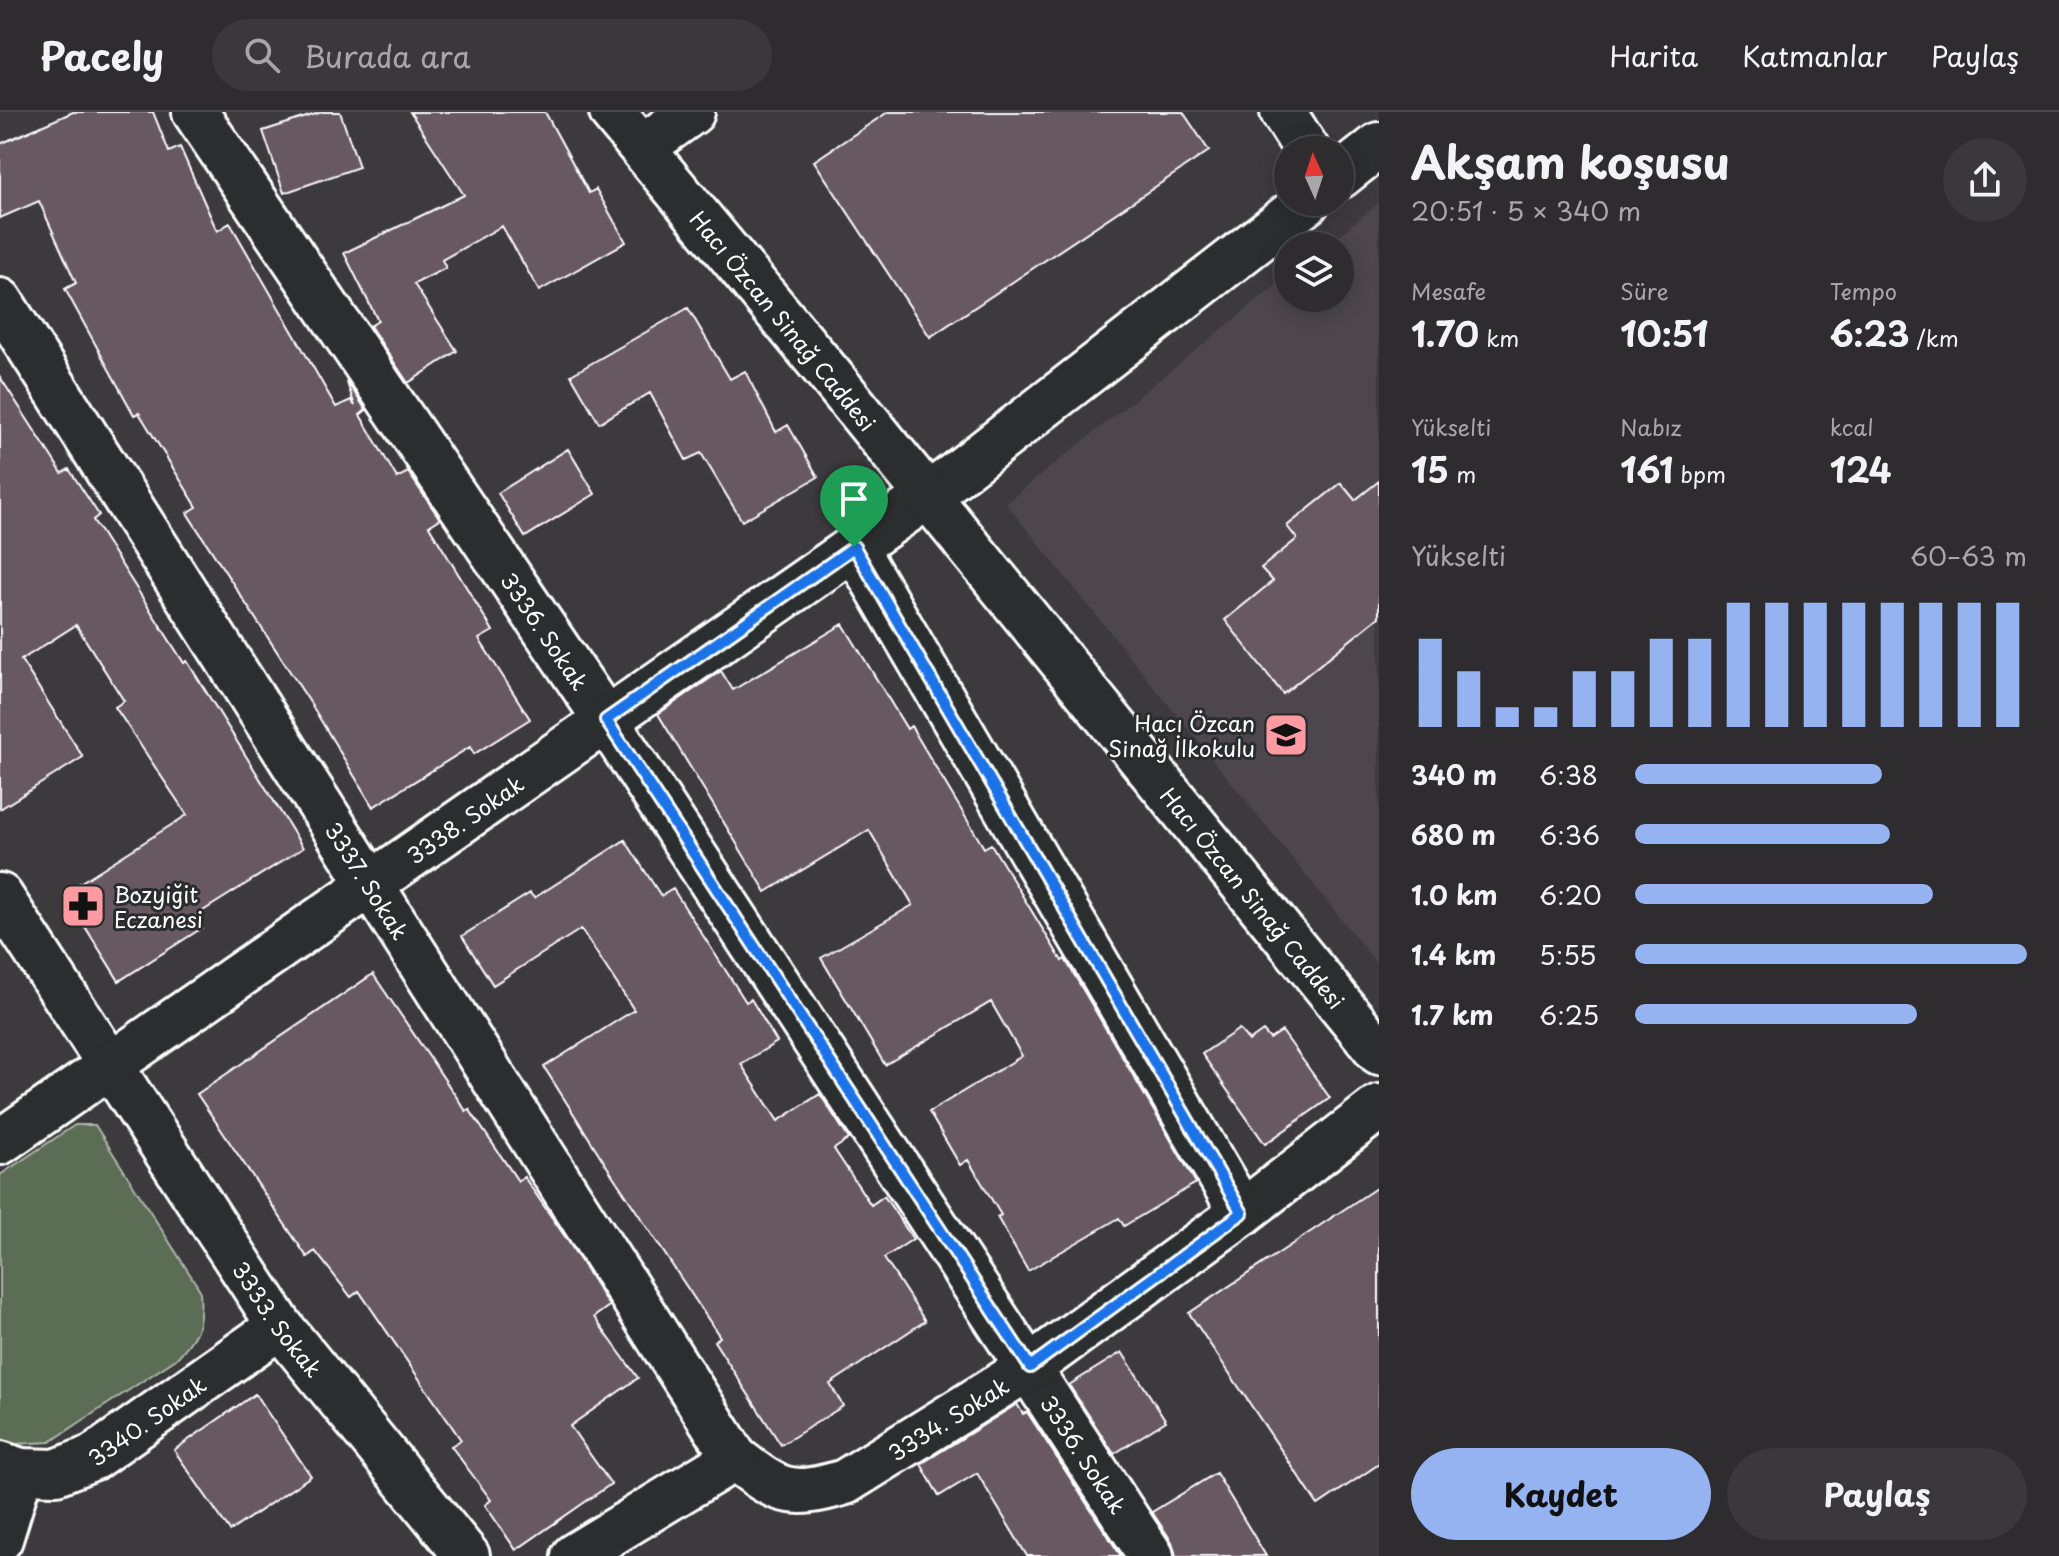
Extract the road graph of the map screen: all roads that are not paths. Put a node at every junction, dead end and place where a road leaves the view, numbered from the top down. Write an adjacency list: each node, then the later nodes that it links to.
1 (195, 112): 13 (street, 3336. Sokak)
2 (612, 112): 7 (street, Hacı Özcan Sinağ Caddesi)
3 (692, 112): 7 (street)
4 (1283, 112): 5 (street)
5 (1298, 136)
6 (1379, 145): 8 (street)
7 (643, 147): 11 (street, Hacı Özcan Sinağ Caddesi)
8 (1354, 165)
9 (1289, 216): 11 (street, 3338. Sokak)
10 (0, 301): 14 (street, 3337. Sokak)
11 (928, 496): 12 (street, 3338. Sokak); 16 (street, Hacı Özcan Sinağ Caddesi)
12 (854, 547): 13 (street, 3338. Sokak); 20 (street)
13 (606, 720): 14 (street, 3338. Sokak); 22 (street, 3336. Sokak)
14 (370, 884): 17 (street, 3338. Sokak); 23 (street, 3337. Sokak)
15 (0, 897): 17 (street, 3333. Sokak)
16 (1379, 1052)
17 (112, 1064): 19 (street, 3338. Sokak); 21 (street, 3333. Sokak)
18 (1379, 1107): 20 (street, 3334. Sokak)
19 (0, 1142)
20 (1242, 1213): 22 (street, 3334. Sokak)
21 (280, 1326): 24 (street, 3340. Sokak); 26 (street, 3333. Sokak)
22 (1030, 1367): 23 (street, 3334. Sokak); 28 (street, 3336. Sokak)
23 (735, 1458): 27 (street)
24 (10, 1467): 25 (street)
25 (0, 1539)
26 (467, 1556)
27 (574, 1556)
28 (1151, 1556)

